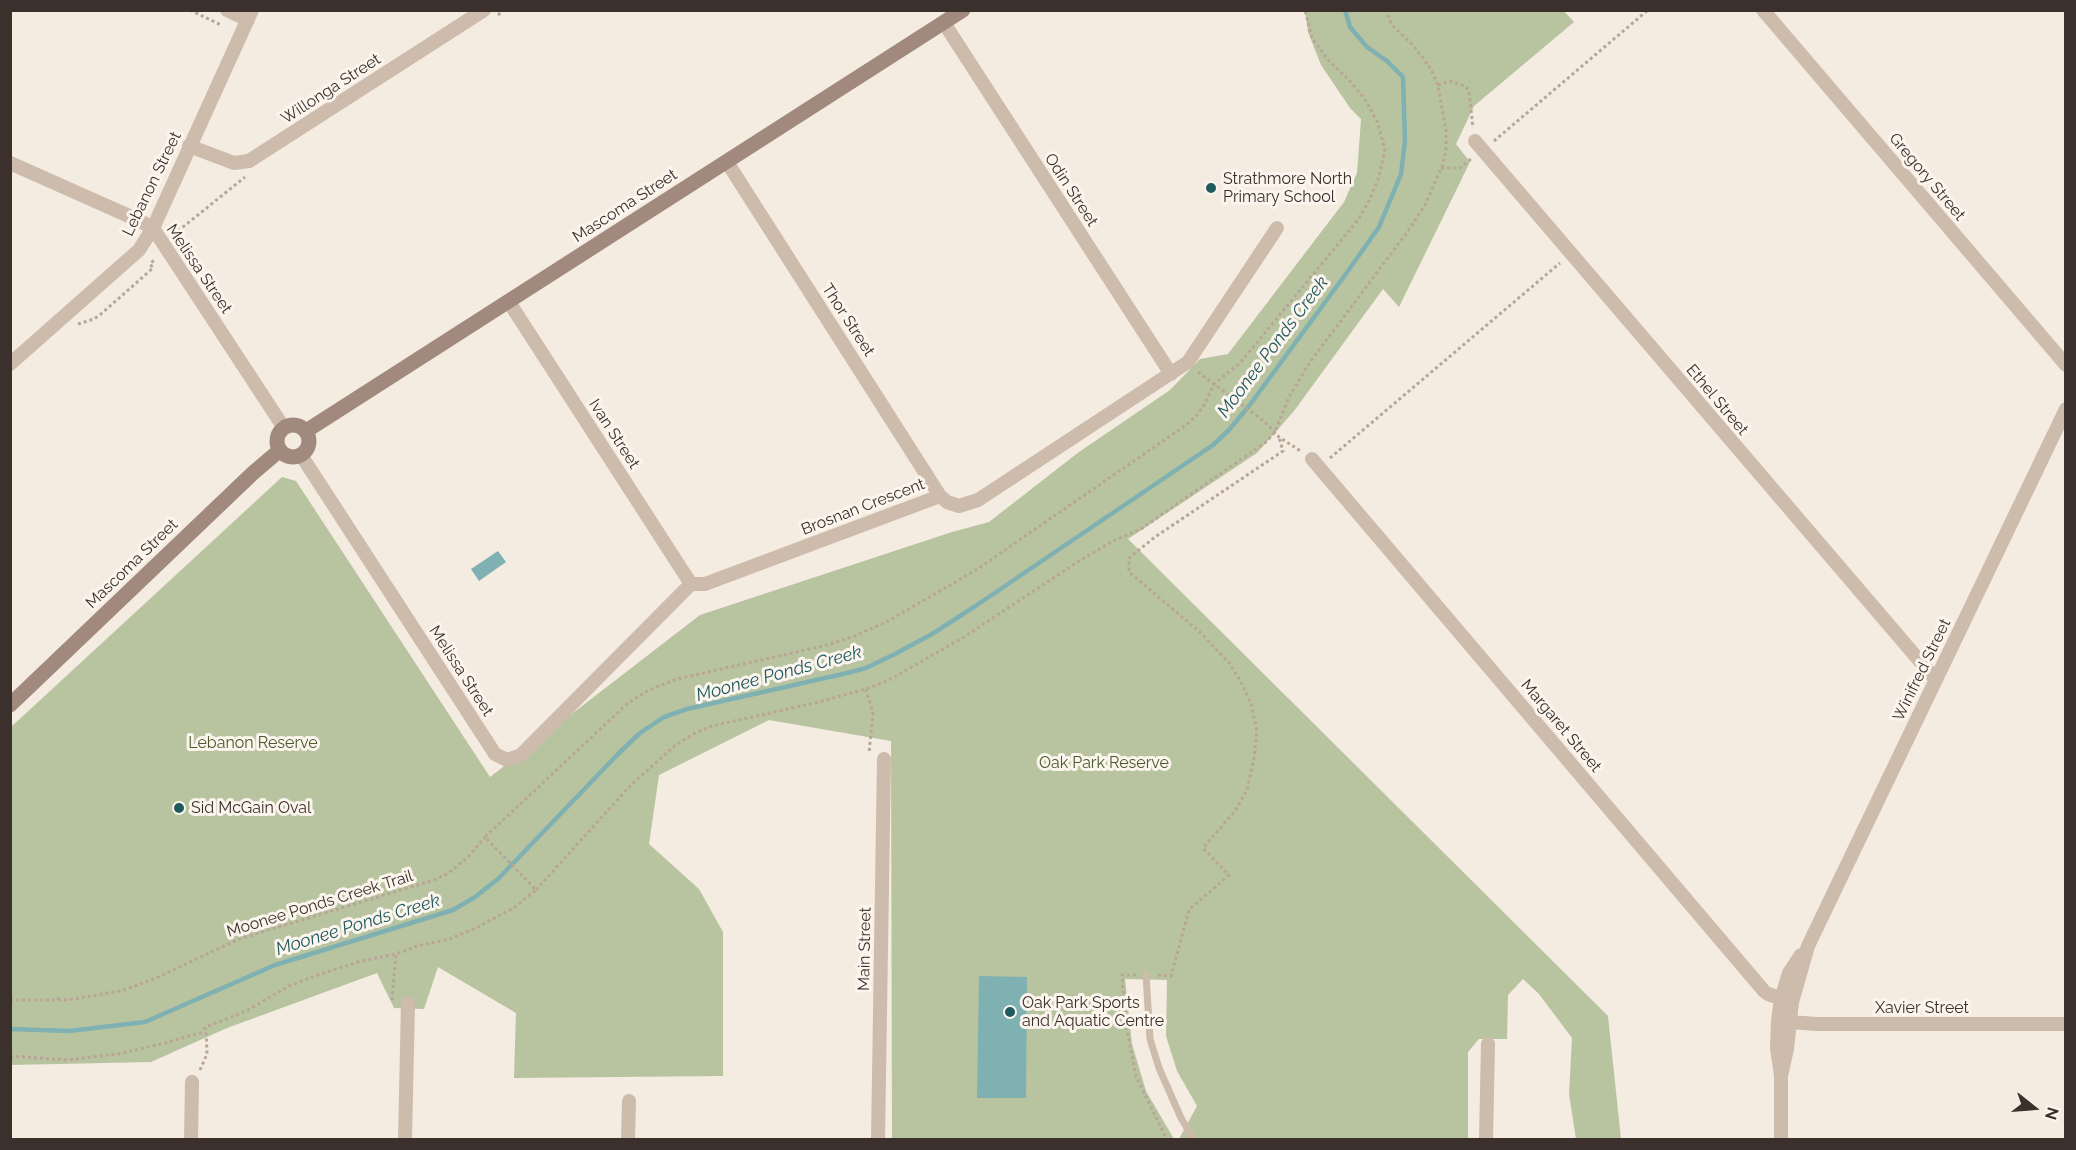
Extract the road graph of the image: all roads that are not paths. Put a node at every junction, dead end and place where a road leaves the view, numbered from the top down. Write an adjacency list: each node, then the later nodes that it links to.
1 (227, 10): 5 (street)
2 (963, 10): 6 (main road, Mascoma Street)
3 (1763, 10): 15 (street, Gregory Street)
4 (489, 14): 7 (street, Willonga Street)
5 (250, 15): 7 (street, Lebanon Street)
6 (944, 23): 9 (main road, Mascoma Street); 16 (street, Odin Street)
7 (189, 146): 11 (street, Lebanon Street)
8 (1479, 146): 25 (street, Ethel Street)
9 (727, 162): 13 (main road, Mascoma Street); 23 (street, Thor Street)
10 (10, 164): 11 (street, Melissa Street)
11 (153, 228): 14 (street, Lebanon Street); 18 (street, Melissa Street)
12 (1277, 228): 16 (street, Brosnan Crescent)
13 (509, 302): 19 (main road, Mascoma Street); 24 (street, Ivan Street)
14 (10, 364)
15 (2066, 365)
16 (1171, 374): 23 (street, Brosnan Crescent)
17 (2066, 409): 25 (street, Winifred Street)
18 (284, 428): 19 (main road); 20 (main road)
19 (306, 431): 21 (main road)
20 (280, 450): 21 (main road); 26 (main road, Mascoma Street)
21 (301, 455): 24 (street, Melissa Street)
22 (1316, 463): 29 (street, Margaret Street)
23 (940, 496): 24 (street, Brosnan Crescent)
24 (691, 584)
25 (1936, 680): 29 (street, Winifred Street)
26 (10, 705)
27 (884, 759): 39 (street, Main Street)
28 (1146, 975): 40 (lane)
29 (1787, 1000): 31 (street, Winifred Street)
30 (408, 1003): 37 (street)
31 (1784, 1022): 32 (street, Xavier Street); 42 (street, Winifred Street)
32 (2066, 1024)
33 (1488, 1044): 41 (street)
34 (192, 1082): 36 (street)
35 (629, 1101): 38 (street)
36 (191, 1140)
37 (405, 1140)
38 (628, 1140)
39 (878, 1140)
40 (1194, 1140)
41 (1486, 1140)
42 (1781, 1140)

